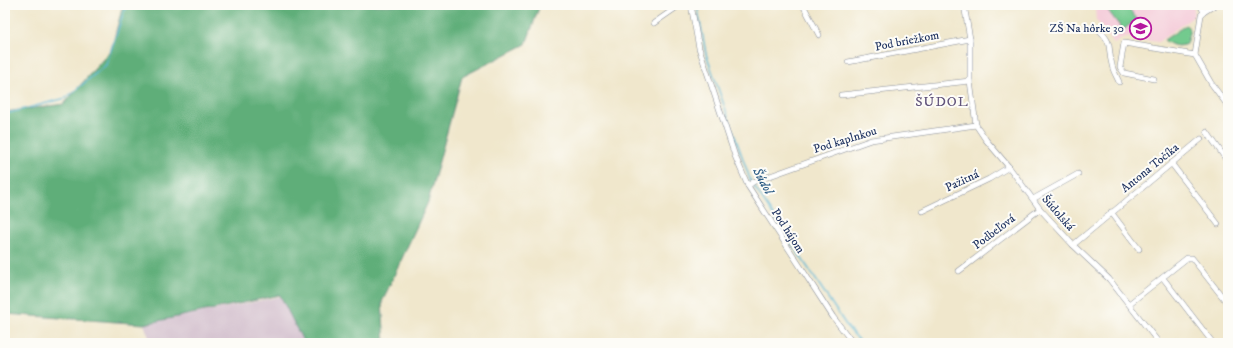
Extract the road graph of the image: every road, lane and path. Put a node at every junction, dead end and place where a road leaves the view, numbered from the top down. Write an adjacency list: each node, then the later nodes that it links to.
1 (680, 5): 8 (street)
2 (691, 5): 28 (street, Pod hájom)
3 (802, 5): 10 (street)
4 (964, 5): 11 (street, Šúdolská)
5 (1200, 5): 7 (street)
6 (1215, 5): 7 (street)
7 (1204, 12): 12 (street)
8 (654, 23)
9 (1099, 30): 15 (street)
10 (819, 35)
11 (970, 39): 13 (street, Pod briežkom); 17 (street, Šúdolská)
12 (1195, 55): 14 (street); 20 (street)
13 (848, 62)
14 (1121, 70): 15 (street); 16 (street)
15 (1115, 72): 18 (street)
16 (1154, 79)
17 (970, 81): 19 (street); 21 (street, Šúdolská)
18 (1119, 82)
19 (841, 95)
20 (1228, 106)
21 (976, 125): 26 (street, Šúdolská); 28 (street, Pod kaplnkou)
22 (1207, 132): 24 (street)
23 (1201, 139): 25 (street, Antona Točíka)
24 (1228, 162)
25 (1171, 163): 32 (street, Antona Točíka); 33 (street)
26 (1009, 168): 29 (street, Šúdolská); 31 (street, Pažitná)
27 (1078, 174): 29 (street)
28 (750, 184): 40 (street, Pod hájom)
29 (1033, 199): 30 (street, Šúdolská)
30 (1040, 209): 34 (street, Šúdolská); 36 (street, Podbeľová)
31 (922, 211)
32 (1111, 212): 34 (street, Antona Točíka); 35 (street)
33 (1218, 224)
34 (1073, 245): 38 (street, Šúdolská)
35 (1139, 249)
36 (959, 271)
37 (1163, 278): 38 (street); 39 (street); 42 (street)
38 (1129, 304): 41 (street, Šúdolská)
39 (1228, 304)
40 (853, 343)
41 (1159, 343)
42 (1213, 343)

